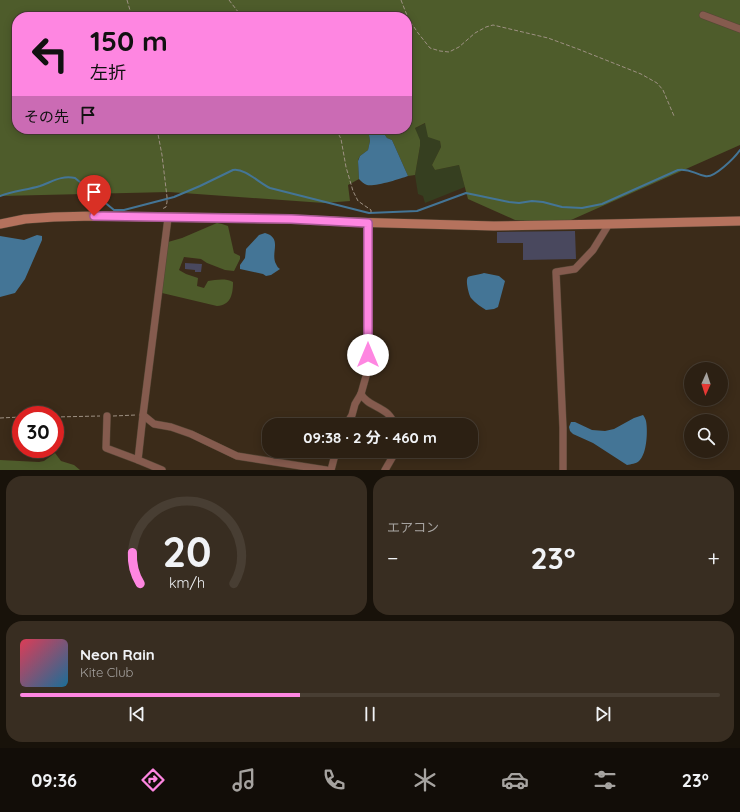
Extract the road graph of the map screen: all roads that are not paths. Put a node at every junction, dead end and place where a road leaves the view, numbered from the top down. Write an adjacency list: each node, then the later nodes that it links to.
1 (703, 15): 2 (street)
2 (740, 28)
3 (168, 218): 4 (street); 6 (street); 9 (street)
4 (369, 219): 7 (street); 8 (street)
5 (740, 221): 7 (street)
6 (0, 224)
7 (609, 224): 20 (street)
8 (361, 394): 11 (street); 12 (street)
9 (143, 415): 15 (street); 17 (street)
10 (107, 416): 15 (street)
11 (350, 418)
12 (390, 418)
13 (334, 458): 18 (street)
14 (392, 458): 19 (street)
15 (138, 460): 16 (street)
16 (162, 470)
17 (326, 470)
18 (331, 470)
19 (385, 470)
20 (563, 470)

